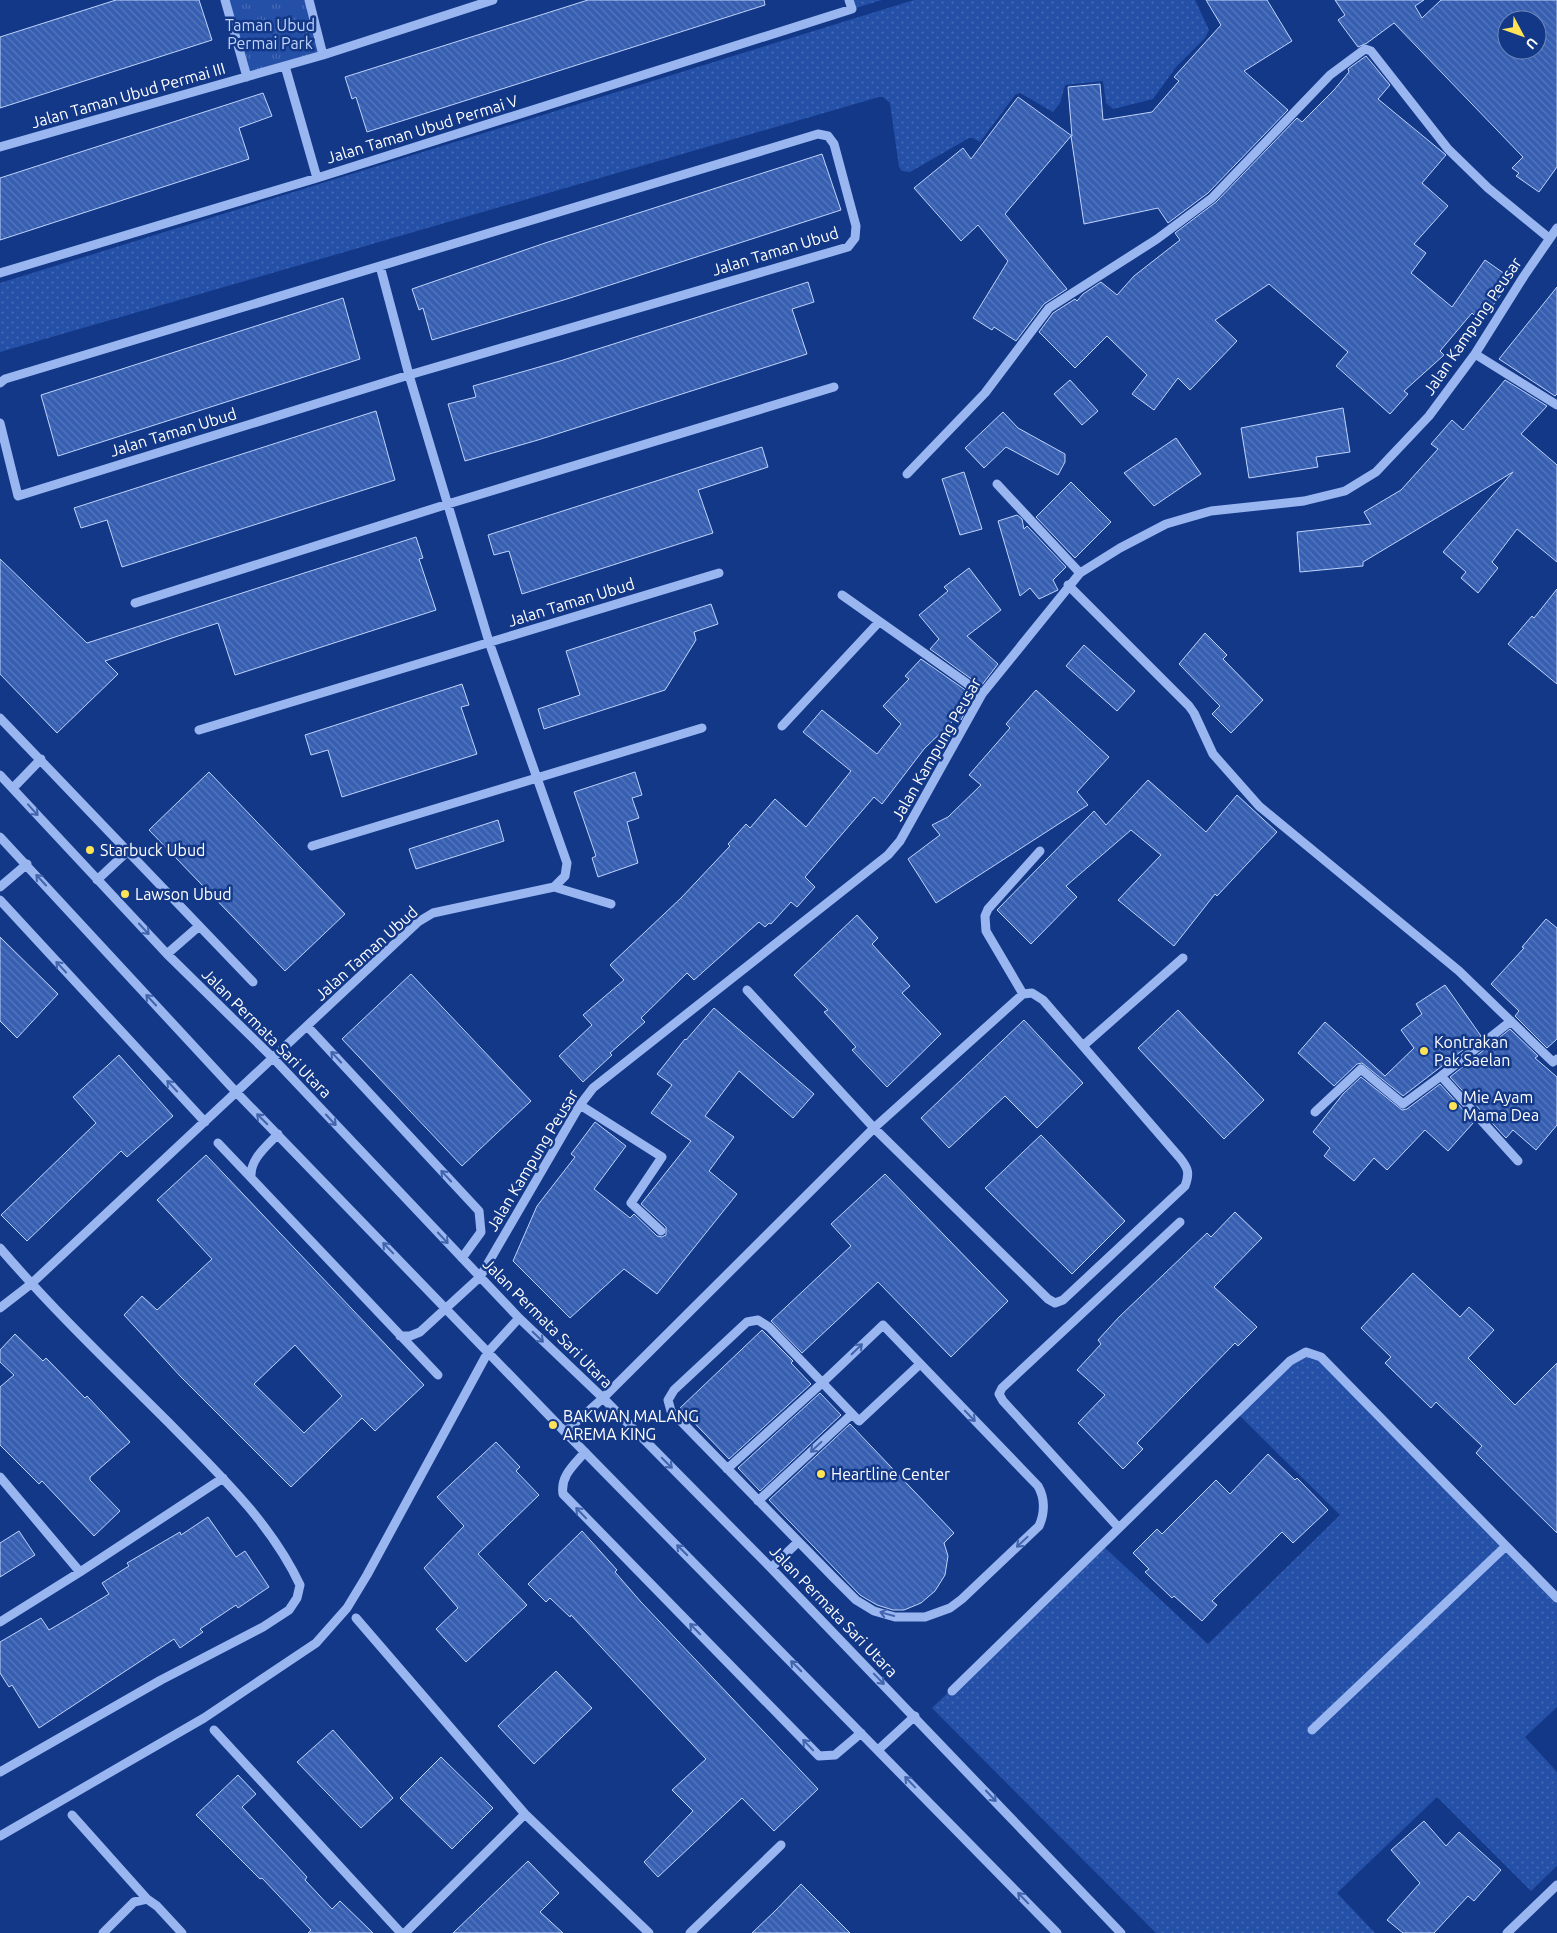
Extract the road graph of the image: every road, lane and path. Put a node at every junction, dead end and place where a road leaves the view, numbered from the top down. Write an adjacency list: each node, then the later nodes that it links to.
1 (225, 0): 7 (street)
2 (309, 0): 5 (street)
3 (493, 0): 5 (street, Jalan Taman Ubud Permai III)
4 (850, 5): 9 (street, Jalan Taman Ubud Permai V)
5 (323, 54): 6 (street, Jalan Taman Ubud Permai III)
6 (285, 66): 7 (street, Jalan Taman Ubud Permai III); 9 (street)
7 (247, 77): 8 (street, Jalan Taman Ubud Permai III)
8 (0, 148)
9 (317, 178): 13 (street, Jalan Taman Ubud Permai V)
10 (1557, 228): 11 (street, Jalan Kampung Peusar)
11 (1549, 238): 14 (street, Jalan Kampung Peusar); 20 (street)
12 (380, 266): 15 (street, Jalan Taman Ubud); 15 (street, Jalan Taman Ubud); 16 (street, Jalan Taman Ubud)
13 (0, 273)
14 (1475, 354): 18 (street); 24 (street, Jalan Kampung Peusar)
15 (409, 375): 19 (street, Jalan Taman Ubud); 22 (street, Jalan Taman Ubud)
16 (0, 383)
17 (834, 387): 22 (street)
18 (1557, 405)
19 (0, 423)
20 (907, 474)
21 (997, 484): 24 (street)
22 (448, 504): 27 (street); 29 (street, Jalan Taman Ubud)
23 (719, 573): 29 (street, Jalan Taman Ubud)
24 (1080, 573): 25 (street, Jalan Kampung Peusar)
25 (1068, 585): 30 (street, Jalan Kampung Peusar); 55 (street)
26 (842, 595): 28 (street)
27 (135, 603)
28 (879, 622): 30 (street); 32 (street)
29 (489, 642): 34 (street, Jalan Taman Ubud); 37 (street, Jalan Taman Ubud)
30 (982, 694): 62 (street, Jalan Kampung Peusar)
31 (0, 718): 35 (street)
32 (782, 726)
33 (702, 728): 37 (street)
34 (198, 730)
35 (41, 759): 38 (street); 41 (street)
36 (0, 774): 38 (street, Jalan Permata Sari Utara)
37 (537, 778): 40 (street); 46 (street, Jalan Taman Ubud)
38 (13, 788): 44 (street, Jalan Permata Sari Utara, one-way to 44)
39 (0, 838): 43 (street)
40 (312, 846)
41 (128, 851): 44 (street); 49 (street)
42 (1040, 851): 54 (street)
43 (26, 864): 45 (street); 61 (street, one-way to 43)
44 (97, 880): 50 (street, Jalan Permata Sari Utara, one-way to 50)
45 (0, 887)
46 (554, 887): 48 (street); 56 (street, Jalan Taman Ubud)
47 (0, 900): 64 (street, one-way to 47)
48 (611, 904)
49 (198, 927): 50 (street); 52 (street)
50 (167, 954): 58 (street, Jalan Permata Sari Utara)
51 (1183, 958): 57 (street)
52 (253, 982)
53 (747, 990): 65 (street)
54 (1023, 994): 57 (street); 65 (street)
55 (1511, 1021): 59 (street); 60 (street)
56 (307, 1026): 58 (street, Jalan Taman Ubud); 73 (street, one-way to 56)
57 (1084, 1045): 65 (street)
58 (273, 1058): 61 (street, Jalan Taman Ubud); 73 (street, Jalan Permata Sari Utara, one-way to 73)
59 (1557, 1059)
60 (1442, 1076): 63 (street); 68 (street)
61 (237, 1092): 64 (street, Jalan Taman Ubud); 66 (street, one-way to 61)
62 (580, 1105): 71 (street); 74 (street, Jalan Kampung Peusar)
63 (1316, 1112)
64 (205, 1122): 75 (street, Jalan Taman Ubud)
65 (874, 1128): 84 (street)
66 (278, 1134): 69 (street); 77 (street, one-way to 66)
67 (218, 1143): 69 (street)
68 (1518, 1161)
69 (251, 1177): 79 (street)
70 (1180, 1222): 92 (street)
71 (660, 1231)
72 (0, 1248): 75 (street)
73 (462, 1258): 74 (street, Jalan Permata Sari Utara)
74 (480, 1276): 77 (street, Jalan Kampung Peusar); 78 (street, Jalan Permata Sari Utara)
75 (31, 1284): 76 (street, Jalan Taman Ubud); 90 (street)
76 (0, 1308)
77 (446, 1308): 79 (street, Jalan Kampung Peusar); 80 (street)
78 (519, 1318): 80 (street); 84 (street, Jalan Permata Sari Utara, one-way to 84)
79 (400, 1336): 82 (street)
80 (488, 1352): 86 (street); 109 (street)
81 (920, 1364): 83 (street, one-way to 81); 85 (street); 93 (street, one-way to 93)
82 (438, 1376)
83 (822, 1384): 85 (street); 88 (street); 88 (street)
84 (603, 1398): 86 (street); 95 (street, Jalan Permata Sari Utara, one-way to 95)
85 (852, 1414): 91 (street, one-way to 91)
86 (565, 1432): 87 (street)
87 (585, 1452): 104 (street, one-way to 87); 104 (street, one-way to 87)
88 (727, 1469): 91 (street)
89 (0, 1476): 96 (street)
90 (223, 1478): 96 (street); 106 (street)
91 (758, 1501): 93 (street)
92 (1119, 1528): 94 (street); 100 (street)
93 (798, 1542): 95 (street)
94 (1506, 1546): 97 (street); 103 (street)
95 (771, 1568): 101 (street, Jalan Permata Sari Utara, one-way to 101)
96 (80, 1572): 99 (street)
97 (1557, 1598)
98 (356, 1618): 107 (street)
99 (0, 1622)
100 (952, 1690)
101 (915, 1716): 105 (street); 120 (street, Jalan Permata Sari Utara, one-way to 120)
102 (214, 1730): 115 (street)
103 (1312, 1730)
104 (862, 1733): 105 (street)
105 (878, 1750): 119 (street, one-way to 105)
106 (0, 1772)
107 (525, 1814): 116 (street); 117 (street)
108 (72, 1815): 112 (street)
109 (0, 1836)
110 (781, 1845): 118 (street)
111 (1557, 1885): 121 (street)
112 (147, 1899): 113 (street); 114 (street)
113 (103, 1933)
114 (182, 1933)
115 (401, 1933)
116 (405, 1933)
117 (649, 1933)
118 (690, 1933)
119 (1057, 1933)
120 (1120, 1933)
121 (1507, 1933)

